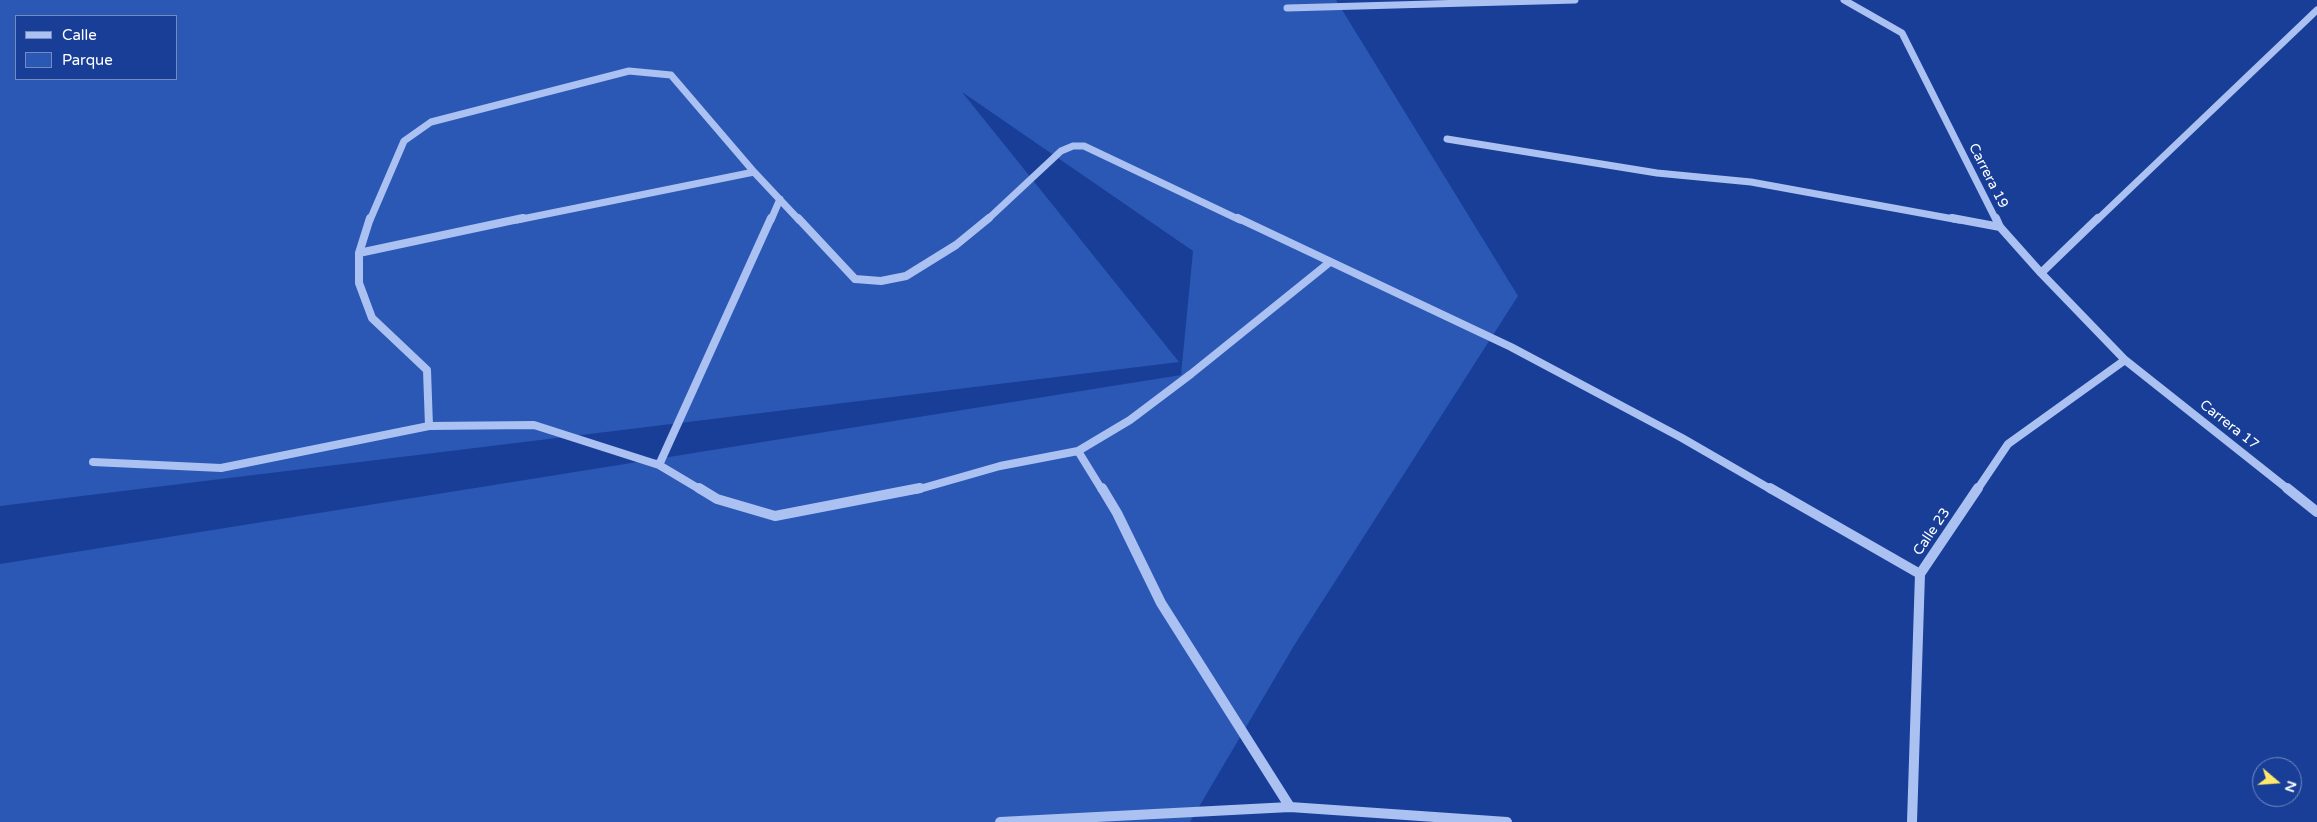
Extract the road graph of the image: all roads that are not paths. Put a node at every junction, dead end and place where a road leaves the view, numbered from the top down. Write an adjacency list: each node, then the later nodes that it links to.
1 (1575, 0): 3 (street)
2 (1844, 0): 8 (street, Carrera 19)
3 (1287, 8)
4 (2317, 10): 11 (street)
5 (1448, 139): 8 (street)
6 (754, 172): 7 (street); 9 (street); 9 (street)
7 (780, 199): 10 (street); 16 (street)
8 (2000, 226): 11 (street, Carrera 19)
9 (359, 253): 13 (street)
10 (1330, 262): 14 (street); 18 (street)
11 (2041, 273): 12 (street, Carrera 19)
12 (2125, 360): 17 (street, Carrera 17); 18 (street, Calle 23)
13 (430, 426): 15 (street); 16 (street)
14 (1078, 451): 16 (street); 19 (street)
15 (93, 462)
16 (659, 465)
17 (2317, 512)
18 (1920, 574): 22 (street, Calle 23)
19 (1290, 807): 20 (street); 21 (street)
20 (1000, 822)
21 (1507, 822)
22 (1912, 822)

